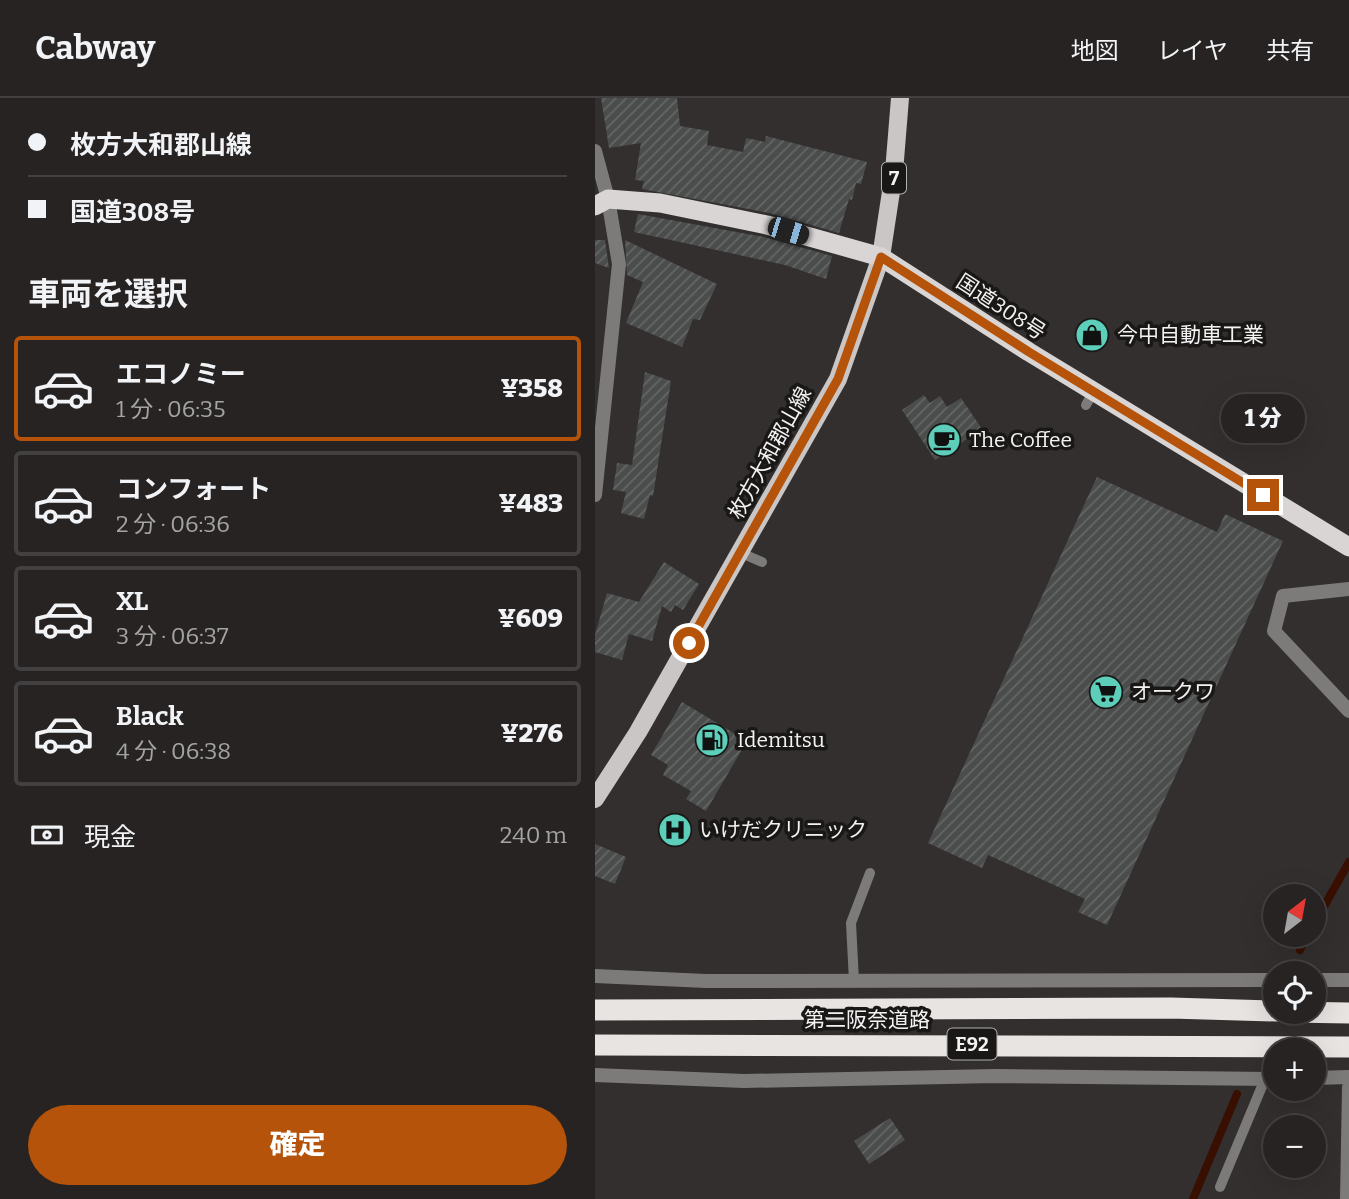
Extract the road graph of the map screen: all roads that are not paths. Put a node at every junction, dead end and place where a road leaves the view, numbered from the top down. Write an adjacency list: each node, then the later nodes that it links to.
1 (900, 98): 4 (main road, 枚方大和郡山線 / 7)
2 (595, 151): 3 (street)
3 (602, 202): 4 (highway, 国道308号); 5 (street)
4 (881, 257): 6 (highway, 国道308号); 7 (main road, 枚方大和郡山線 / 7)
5 (595, 495)
6 (1349, 547)
7 (741, 553): 8 (lane); 11 (main road, 枚方大和郡山線 / 7)
8 (762, 562)
9 (1349, 589): 10 (street)
10 (1349, 711)
11 (595, 799)
12 (870, 873): 17 (lane)
13 (595, 976): 17 (street)
14 (1263, 980): 17 (street)
15 (1326, 980): 16 (street)
16 (1349, 980)
17 (854, 981)
18 (595, 1010): 19 (highway, 第二阪奈道路 / E92)
19 (1263, 1011)
20 (1326, 1013): 21 (highway)
21 (1349, 1013)
22 (595, 1045): 23 (highway, 第二阪奈道路 / E92)
23 (1349, 1047)
24 (595, 1075): 27 (street)
25 (1349, 1077): 26 (street)
26 (1326, 1078)
27 (1263, 1079)
28 (1349, 1087): 31 (street)
29 (1263, 1096): 30 (lane)
30 (1220, 1187)
31 (1347, 1199)

